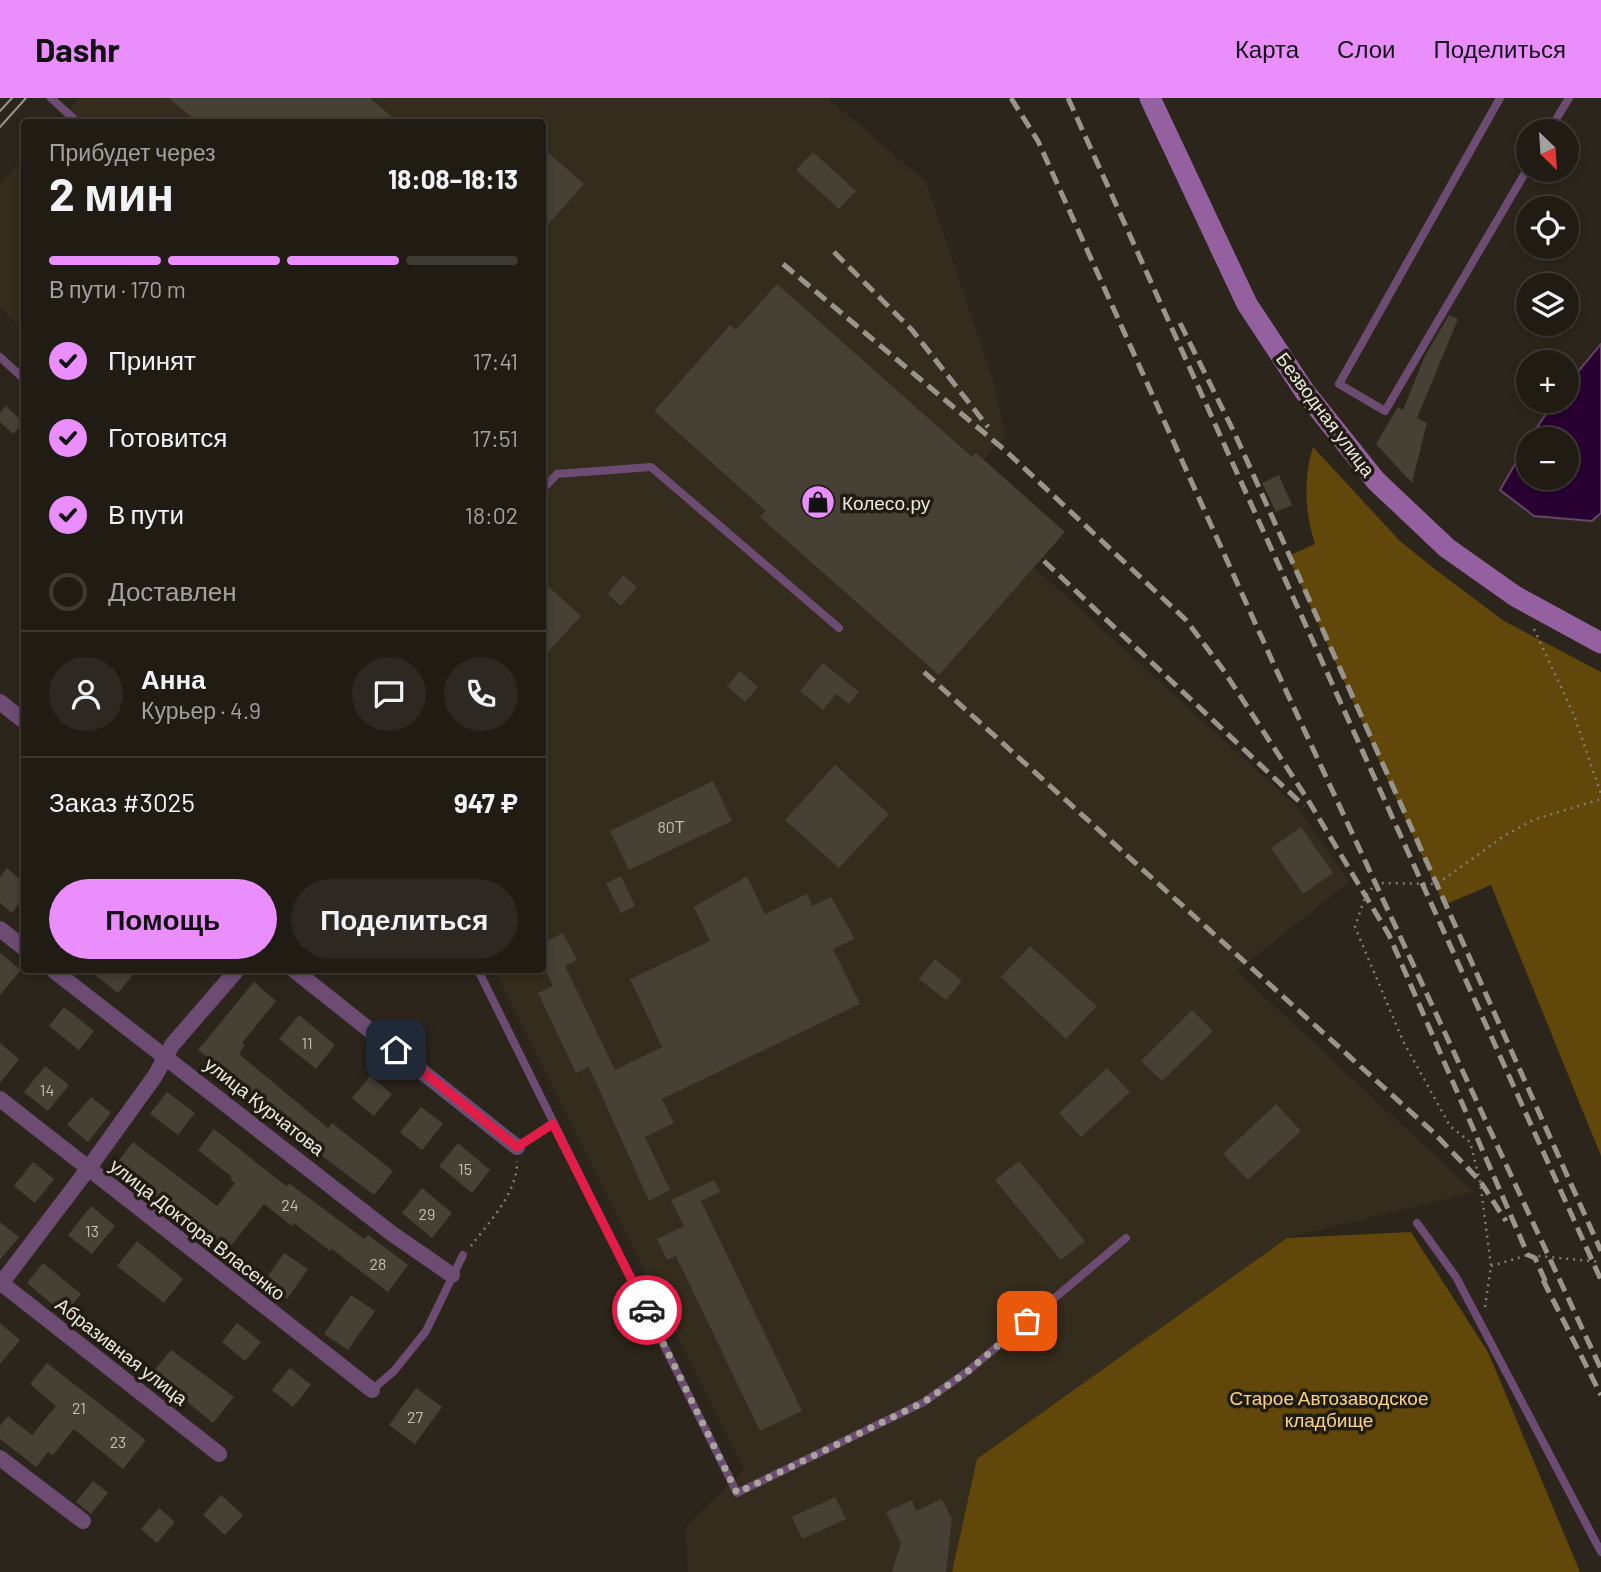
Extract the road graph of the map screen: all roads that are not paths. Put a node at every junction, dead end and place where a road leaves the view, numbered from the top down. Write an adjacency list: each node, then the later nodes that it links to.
1 (51, 98): 5 (lane)
2 (1150, 98): 12 (main road, Безводная улица)
3 (1500, 98): 7 (lane)
4 (1569, 98): 6 (lane)
5 (74, 119)
6 (1556, 119)
7 (1519, 182)
8 (0, 357): 9 (lane)
9 (21, 376)
10 (546, 486): 11 (lane)
11 (839, 628)
12 (1598, 638)
13 (0, 702): 14 (street)
14 (21, 719)
15 (0, 929): 16 (street)
16 (21, 946)
17 (56, 973): 21 (street, улица Курчатова)
18 (234, 973): 21 (street)
19 (298, 973): 24 (street)
20 (479, 973): 23 (lane)
21 (165, 1055): 25 (street); 29 (street, улица Курчатова)
22 (0, 1099): 25 (street, улица Доктора Власенко)
23 (553, 1124): 24 (lane); 27 (lane)
24 (517, 1147)
25 (88, 1169): 30 (street); 31 (street, улица Доктора Власенко)
26 (1417, 1223): 35 (lane)
27 (1126, 1238)
28 (463, 1255): 29 (lane)
29 (452, 1275): 31 (lane)
30 (0, 1284): 32 (street, Абразивная улица)
31 (372, 1390)
32 (219, 1454)
33 (0, 1458): 34 (street)
34 (83, 1521)
35 (1601, 1552)

